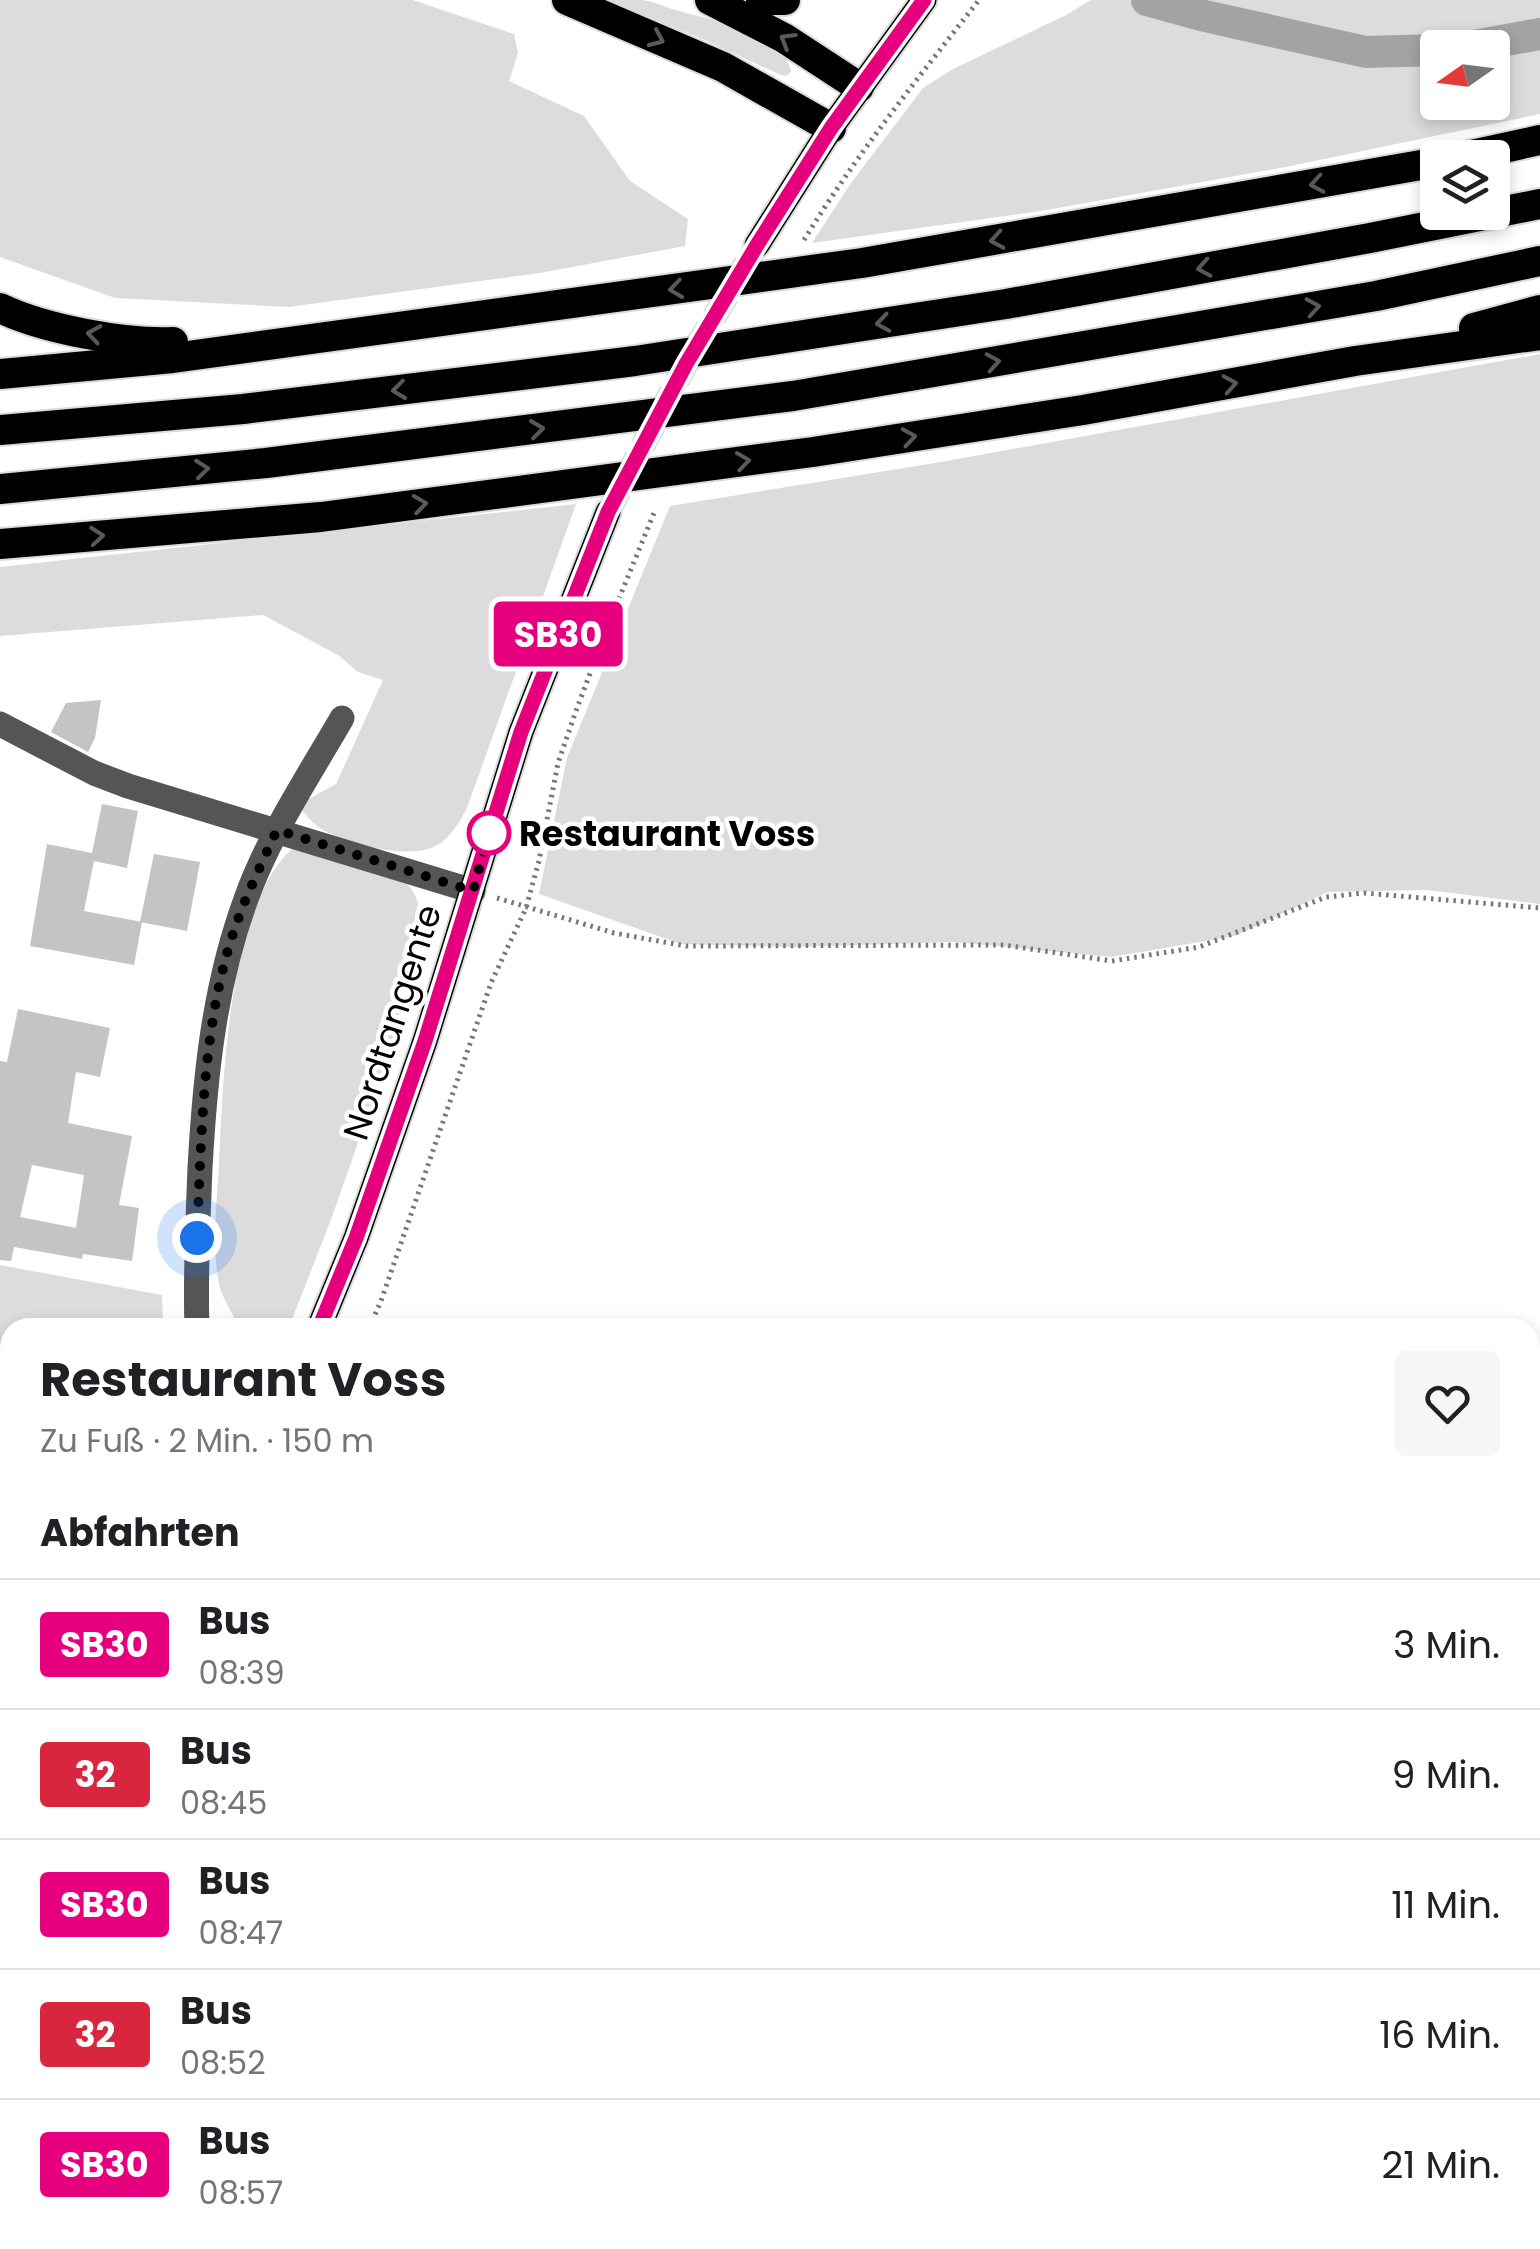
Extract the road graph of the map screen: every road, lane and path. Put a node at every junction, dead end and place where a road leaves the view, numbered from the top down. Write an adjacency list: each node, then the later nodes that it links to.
1 (567, 0): 8 (highway, one-way to 8)
2 (710, 0): 7 (highway, one-way to 2)
3 (761, 0): 4 (highway)
4 (784, 0)
5 (924, 0): 7 (main road)
6 (979, 0): 13 (path)
7 (859, 87): 8 (main road)
8 (831, 128): 14 (main road)
9 (1540, 140): 10 (highway)
10 (1510, 147)
11 (1420, 165): 19 (highway, one-way to 19)
12 (1540, 204): 22 (highway, one-way to 22)
13 (802, 243)
14 (757, 245)
15 (1540, 262): 23 (highway, one-way to 15)
16 (0, 308): 19 (highway, one-way to 16)
17 (1540, 310): 20 (highway)
18 (1540, 334): 20 (highway)
19 (331, 336): 21 (highway)
20 (1356, 361): 26 (highway, one-way to 20)
21 (0, 374)
22 (0, 430)
23 (0, 489)
24 (608, 512): 30 (main road, Nordtangente)
25 (654, 513): 31 (path)
26 (0, 544)
27 (342, 718): 29 (street)
28 (0, 724): 29 (street)
29 (277, 830): 30 (street); 33 (street)
30 (473, 891): 34 (main road, Nordtangente)
31 (526, 908): 32 (path); 35 (path)
32 (1540, 908)
33 (197, 1318)
34 (323, 1318)
35 (373, 1318)

